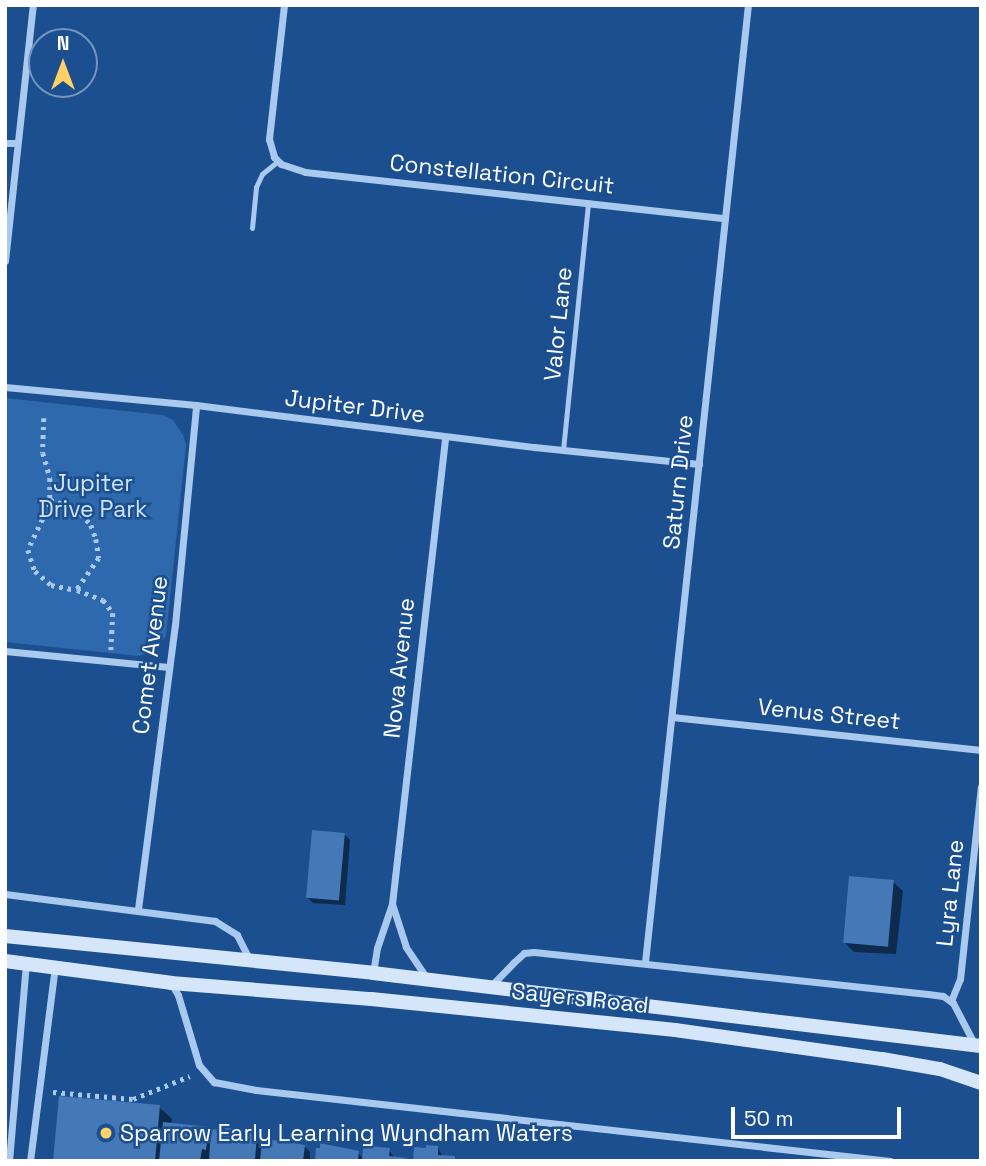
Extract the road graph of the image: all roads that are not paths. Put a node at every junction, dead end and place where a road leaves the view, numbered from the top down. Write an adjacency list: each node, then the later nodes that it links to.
1 (33, 5): 5 (street)
2 (284, 5): 6 (street)
3 (748, 5): 8 (street, Saturn Drive)
4 (5, 143): 5 (street)
5 (17, 144): 10 (street)
6 (278, 161): 7 (street, Constellation Circuit); 9 (lane)
7 (588, 202): 8 (street, Constellation Circuit); 14 (lane, Valor Lane)
8 (724, 218): 15 (street, Saturn Drive)
9 (252, 228)
10 (5, 261)
11 (5, 387): 12 (street, Jupiter Drive)
12 (196, 405): 13 (street, Jupiter Drive); 17 (street, Comet Avenue)
13 (445, 436): 14 (street, Jupiter Drive); 22 (street, Nova Avenue)
14 (563, 450): 15 (street, Jupiter Drive)
15 (699, 464): 18 (street, Saturn Drive)
16 (5, 651): 17 (street)
17 (168, 667): 23 (street, Comet Avenue)
18 (672, 717): 19 (street, Venus Street); 29 (street, Saturn Drive)
19 (981, 750)
20 (981, 787): 37 (street, Lyra Lane)
21 (5, 894): 23 (street)
22 (392, 904): 32 (street, Nova Avenue); 33 (street, Nova Avenue)
23 (138, 909): 28 (street)
24 (5, 936): 25 (main road, Sayers Road)
25 (29, 940): 26 (main road, Sayers Road); 30 (main road)
26 (57, 943): 28 (main road, Sayers Road); 31 (main road)
27 (5, 961): 30 (main road, Sayers Road)
28 (250, 961): 32 (main road, Sayers Road)
29 (645, 962): 35 (street, Sayers Road); 37 (street, Sayers Road)
30 (26, 963): 31 (main road, Sayers Road); 40 (street)
31 (55, 965): 34 (main road, Sayers Road); 41 (street)
32 (373, 973): 33 (main road, Sayers Road); 36 (main road)
33 (429, 981): 35 (main road, Sayers Road)
34 (171, 983): 36 (main road, Sayers Road); 42 (street)
35 (489, 988): 38 (main road, Sayers Road)
36 (370, 999): 39 (main road, Sayers Road)
37 (951, 1001): 38 (street, Sayers Road)
38 (978, 1046)
39 (981, 1083)
40 (9, 1161)
41 (30, 1161)
42 (890, 1161)

